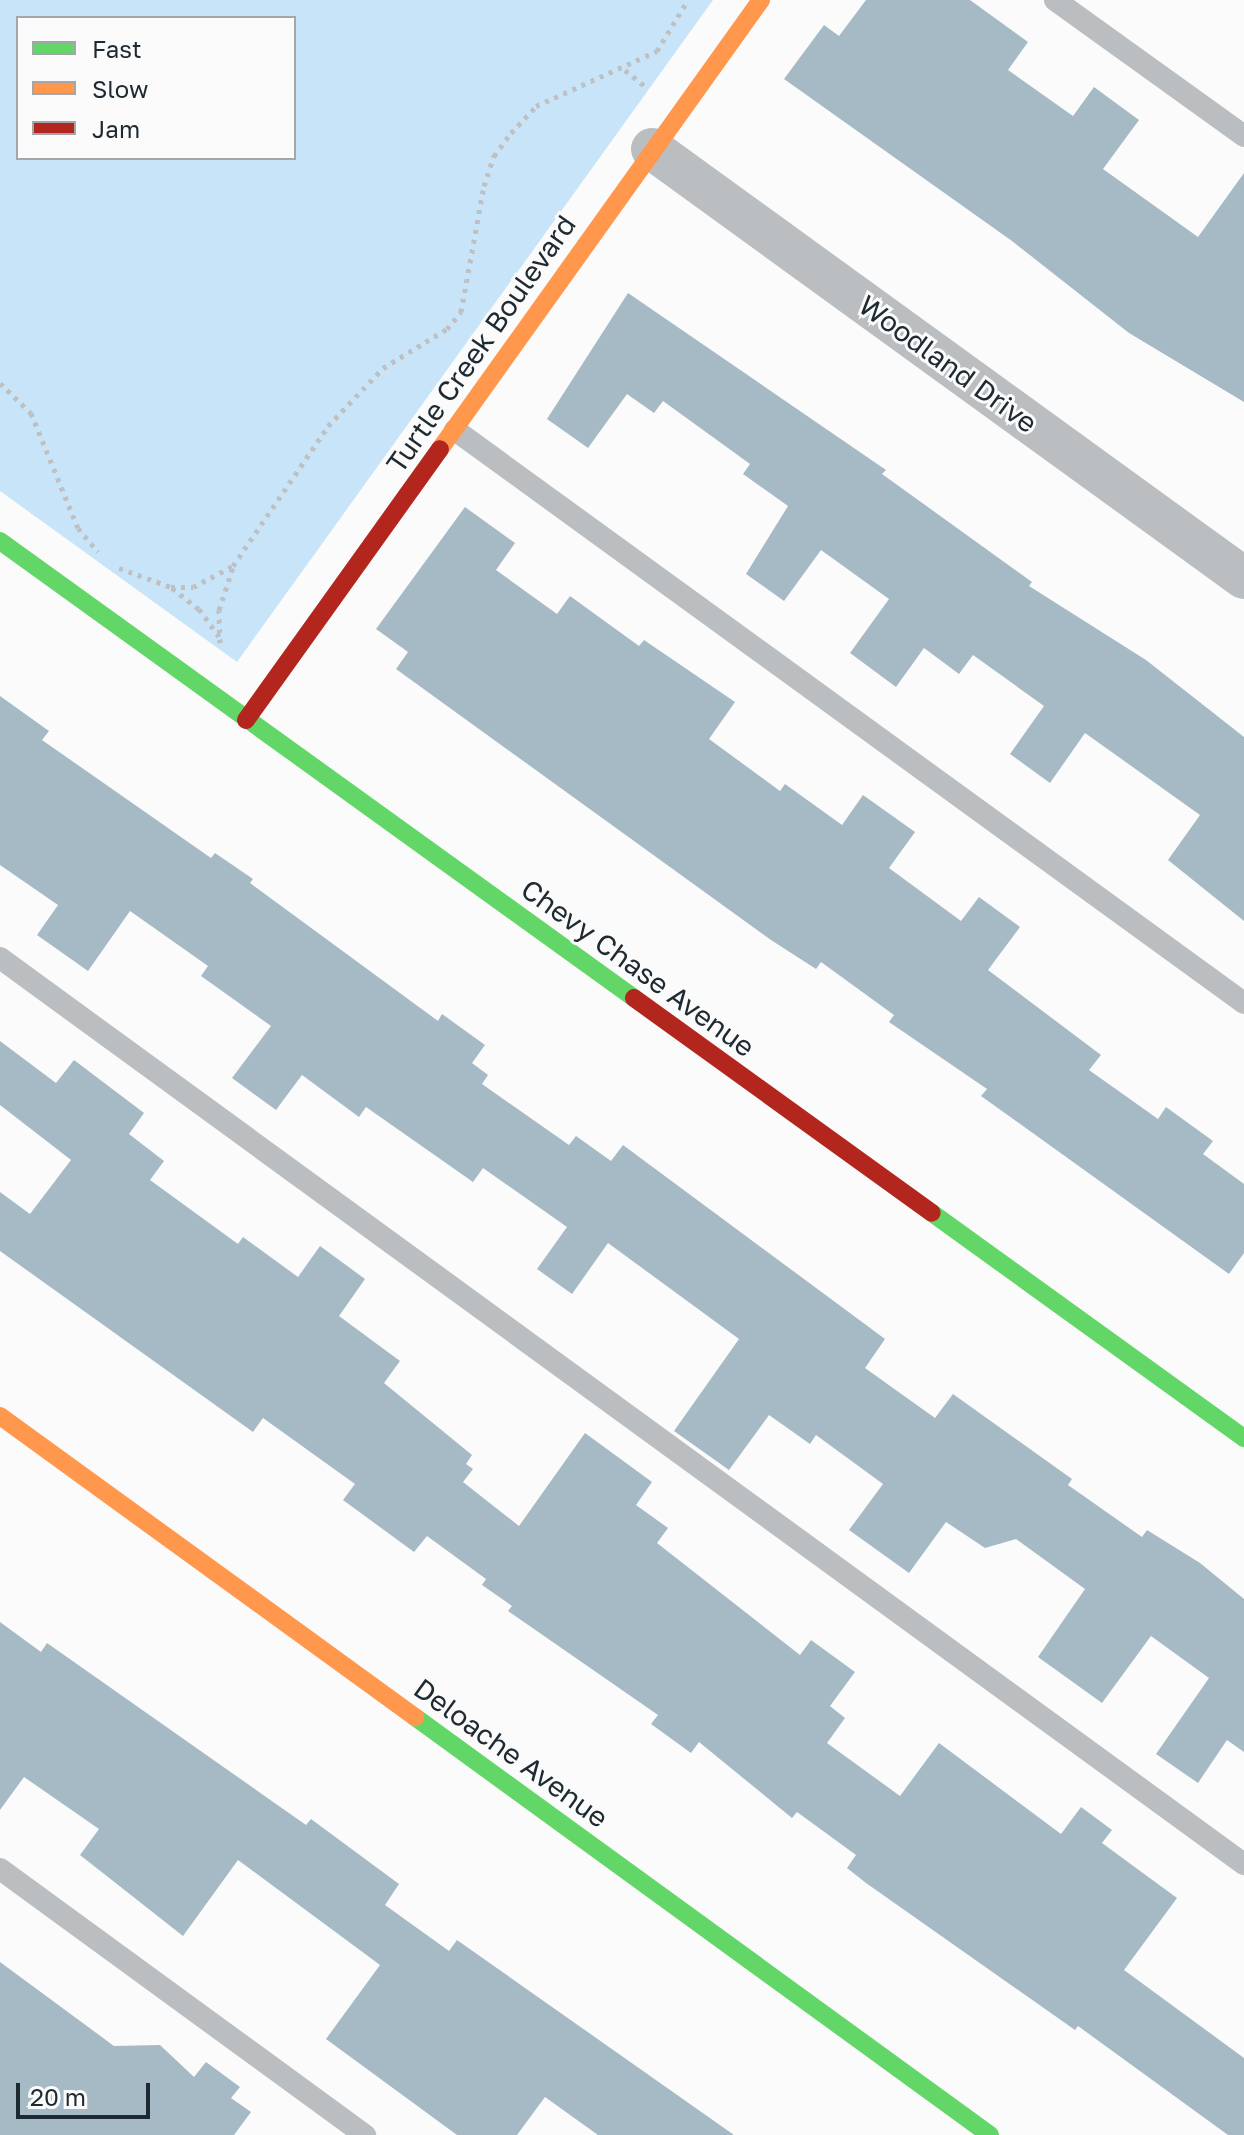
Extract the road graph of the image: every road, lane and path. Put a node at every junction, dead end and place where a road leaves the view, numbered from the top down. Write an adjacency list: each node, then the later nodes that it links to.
1 (688, 0): 9 (path)
2 (761, 0): 5 (street, Turtle Creek Boulevard)
3 (1055, 0): 4 (lane)
4 (1244, 136)
5 (652, 149): 7 (street, Turtle Creek Boulevard); 10 (street, Woodland Drive)
6 (0, 383): 11 (path)
7 (455, 430): 14 (street, Turtle Creek Boulevard); 16 (lane)
8 (0, 541): 14 (street, Chevy Chase Avenue)
9 (233, 566): 11 (path); 12 (path)
10 (1244, 578)
11 (171, 587): 12 (path)
12 (220, 638): 13 (path)
13 (221, 657)
14 (246, 720): 18 (street, Chevy Chase Avenue)
15 (0, 958): 19 (lane)
16 (1244, 1003)
17 (0, 1416): 22 (street, Deloache Avenue)
18 (1244, 1438)
19 (1244, 1864)
20 (0, 1869): 21 (lane)
21 (365, 2135)
22 (990, 2135)

